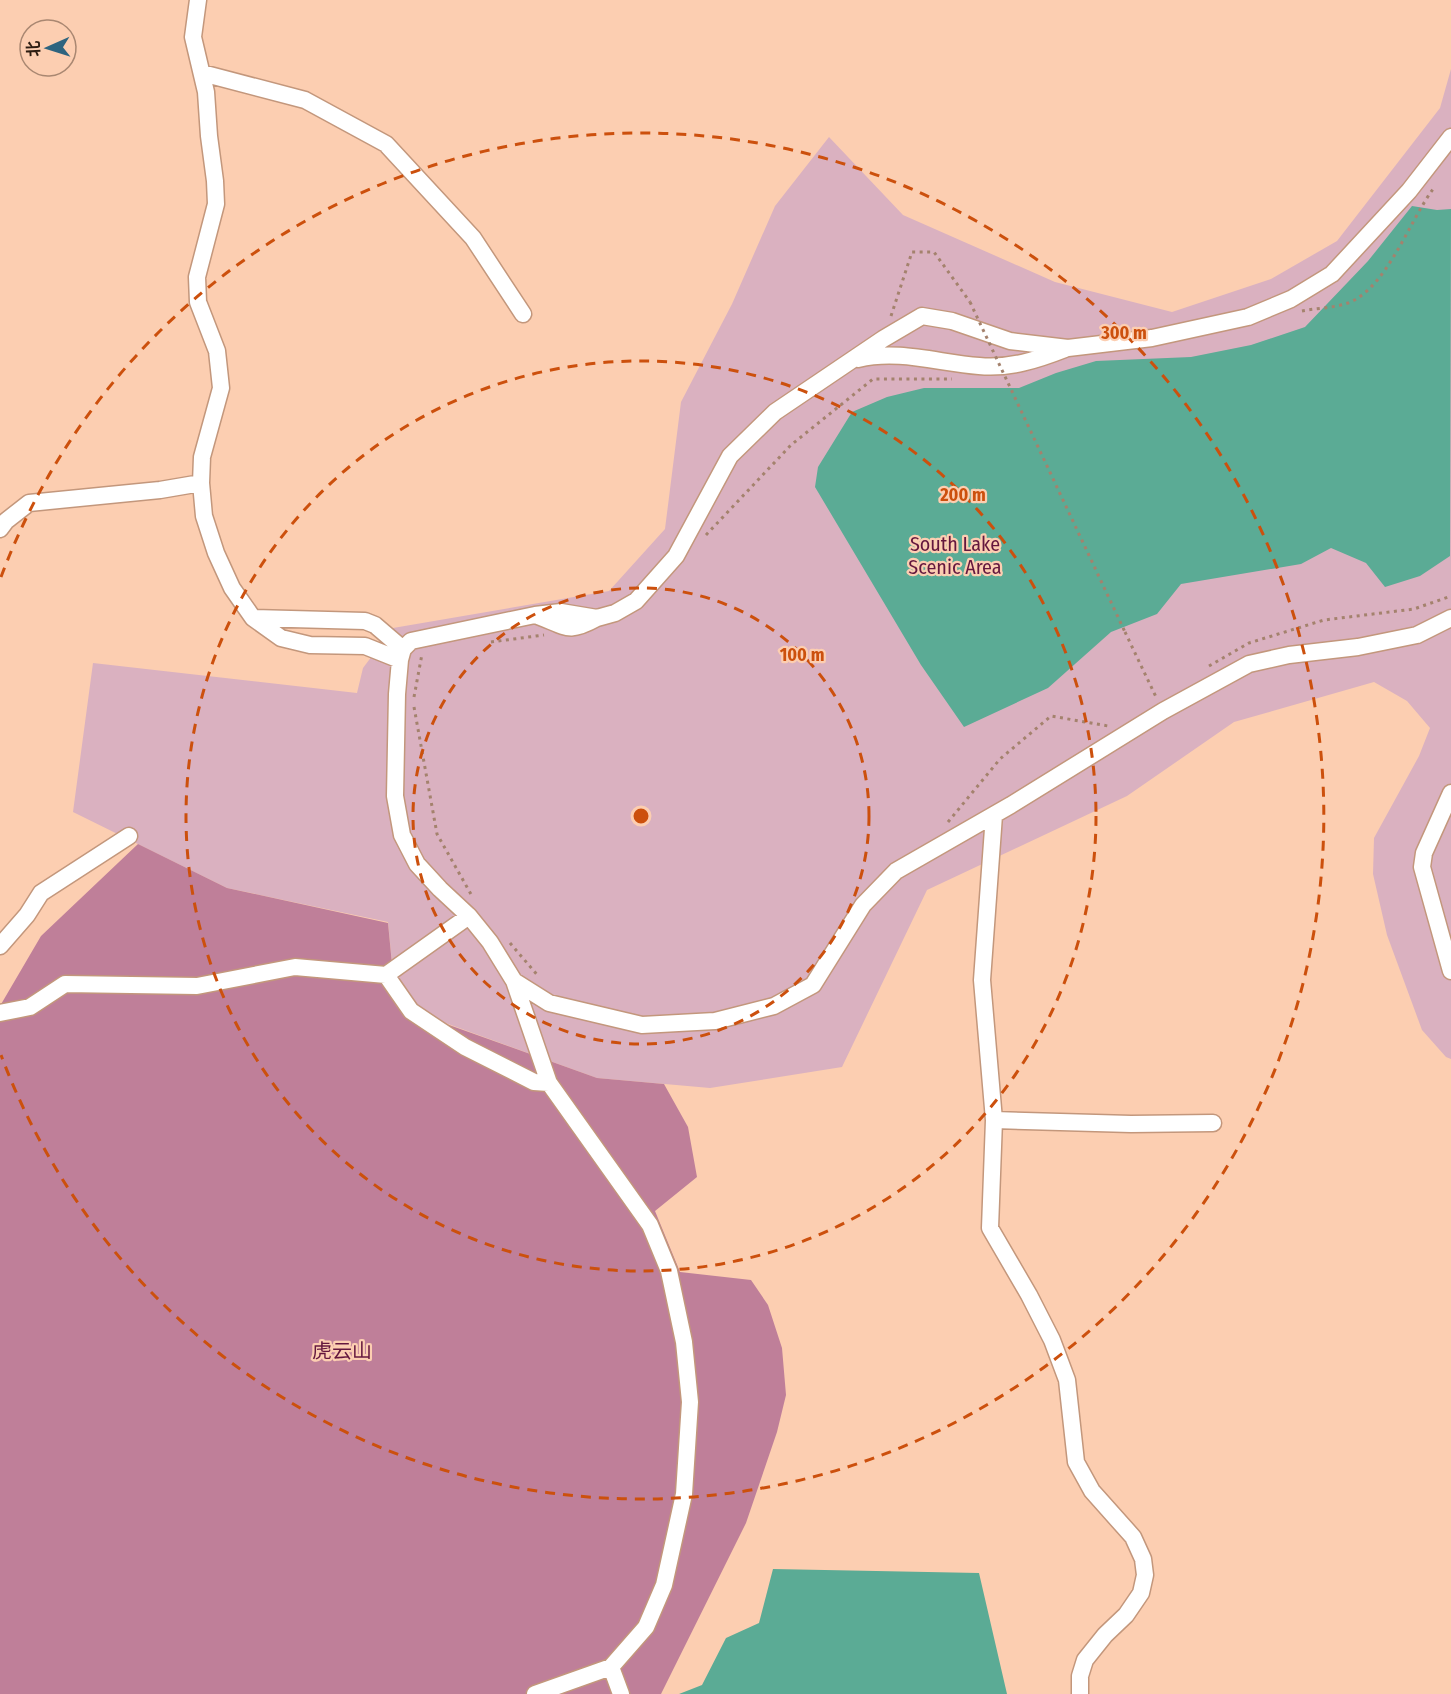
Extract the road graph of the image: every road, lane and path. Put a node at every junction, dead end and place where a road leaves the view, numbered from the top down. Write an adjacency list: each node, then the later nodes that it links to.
1 (198, 0): 2 (street)
2 (202, 73): 5 (street); 13 (street)
3 (1451, 137): 8 (street)
4 (1438, 182): 6 (path)
5 (523, 314)
6 (1294, 314)
7 (883, 339): 8 (street); 9 (street); 24 (path, bridge)
8 (1068, 348): 9 (street)
9 (851, 361): 22 (street)
10 (1009, 375): 11 (path)
11 (999, 376)
12 (957, 379): 15 (path)
13 (201, 483): 14 (street); 17 (street)
14 (0, 530)
15 (699, 543)
16 (1451, 596): 23 (path)
17 (253, 618): 22 (street); 22 (street)
18 (1451, 618): 24 (street)
19 (553, 634): 20 (path)
20 (482, 643)
21 (422, 650): 30 (path)
22 (402, 654): 31 (street)
23 (1208, 667)
24 (1163, 711): 27 (street)
25 (1117, 720): 28 (path)
26 (1451, 793): 34 (street)
27 (994, 815): 37 (street); 40 (street)
28 (946, 824)
29 (129, 836): 33 (street)
30 (473, 898)
31 (469, 916): 35 (street); 37 (street)
32 (508, 940): 36 (path)
33 (0, 946)
34 (1451, 971)
35 (386, 975): 38 (street); 39 (street)
36 (541, 980)
37 (513, 981): 39 (street)
38 (0, 1013)
39 (549, 1083): 42 (street)
40 (994, 1120): 41 (street); 45 (street)
41 (1213, 1124)
42 (611, 1667): 43 (street); 44 (street)
43 (535, 1694)
44 (621, 1694)
45 (1080, 1694)

